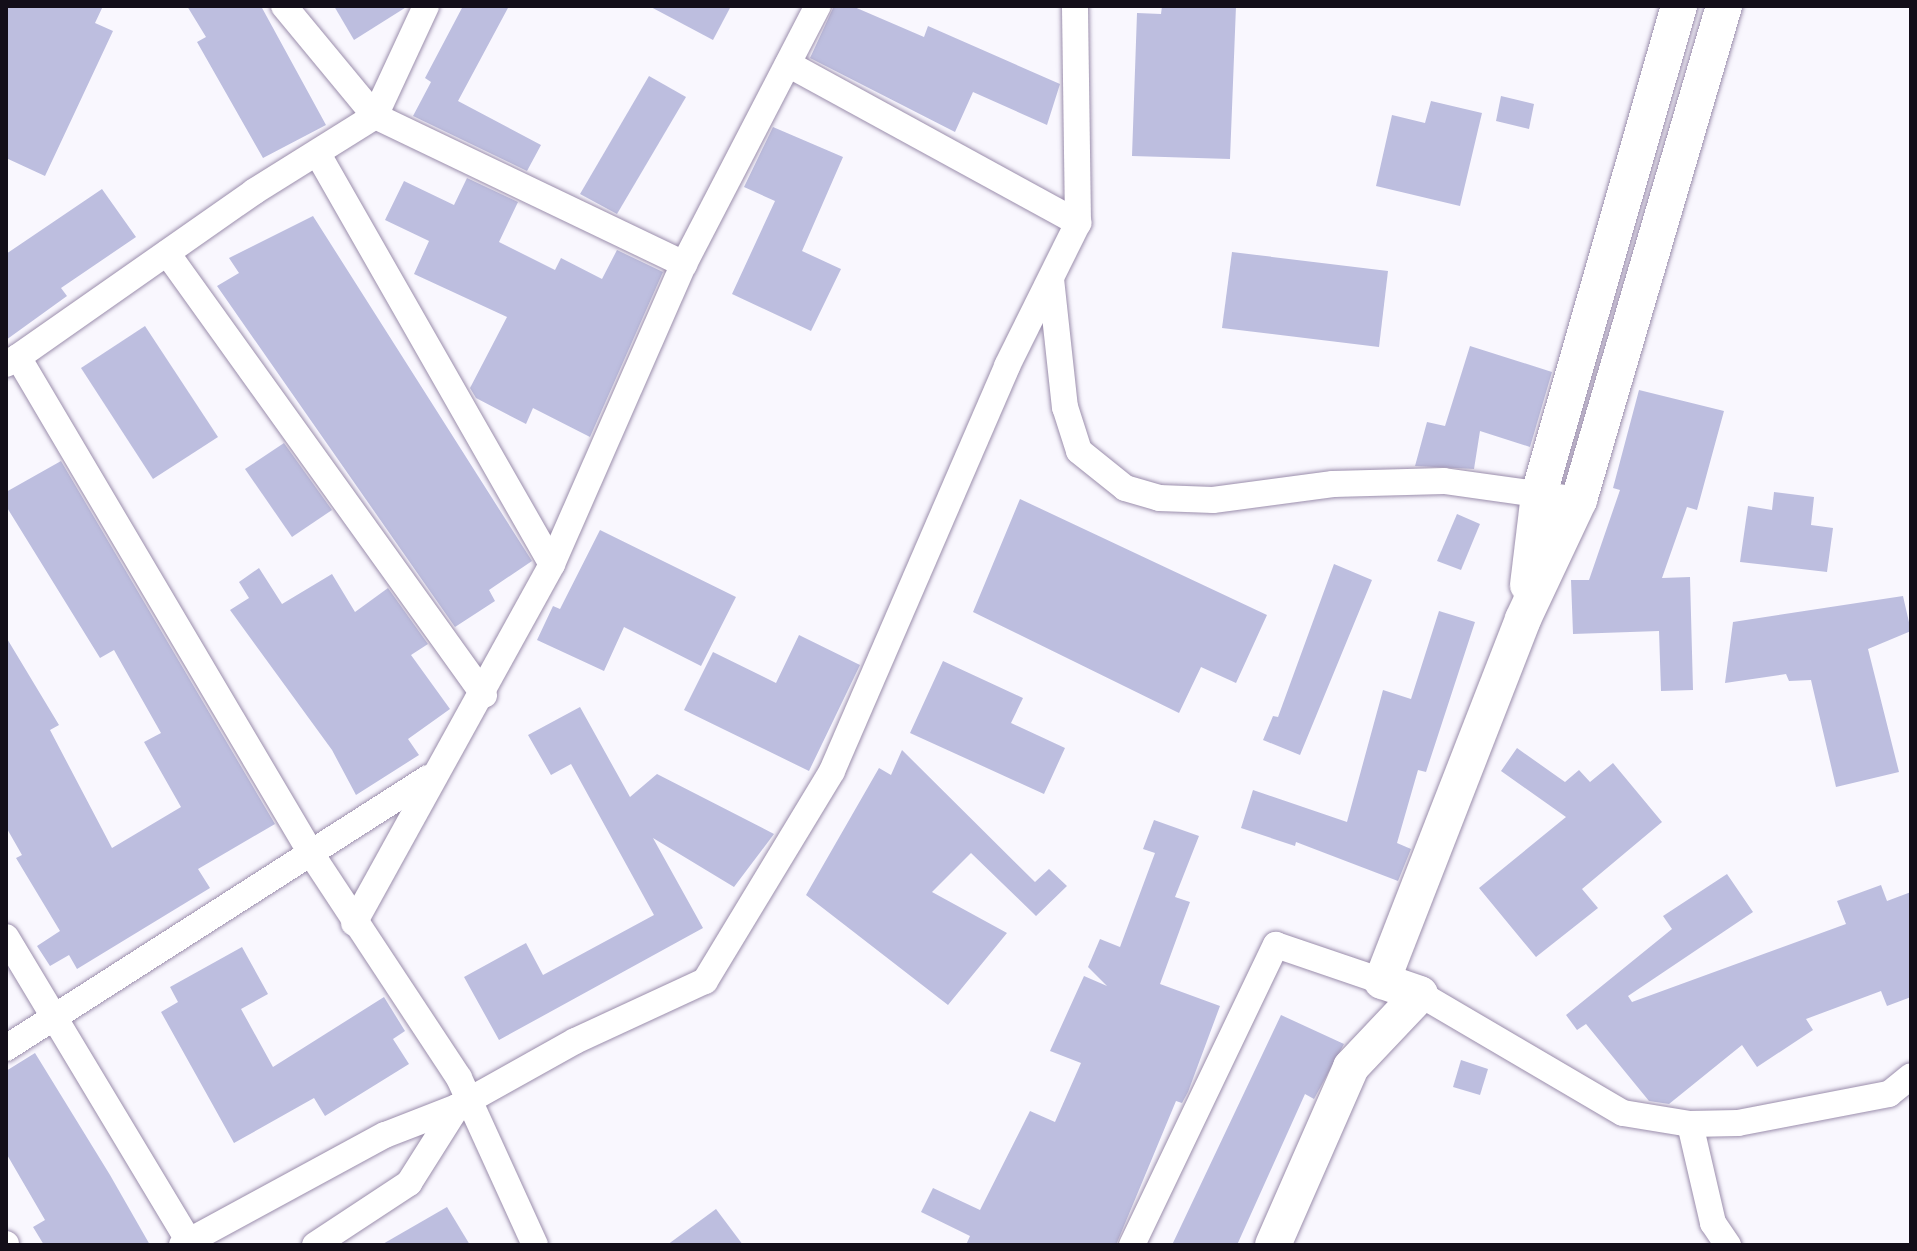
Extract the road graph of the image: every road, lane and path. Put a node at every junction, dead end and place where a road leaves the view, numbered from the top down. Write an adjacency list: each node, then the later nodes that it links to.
1 (284, 6): 8 (street)
2 (426, 6): 8 (street)
3 (818, 6): 7 (street)
4 (1075, 6): 12 (street)
5 (1679, 6): 9 (main road)
6 (1724, 6): 10 (main road)
7 (788, 64): 12 (street); 14 (street)
8 (375, 116): 11 (street); 14 (street)
9 (1647, 132): 10 (main road); 17 (main road)
10 (1685, 139): 18 (main road)
11 (319, 156): 13 (street); 19 (street)
12 (1078, 223): 15 (street)
13 (167, 253): 16 (street); 21 (street)
14 (684, 264): 19 (street)
15 (1051, 279): 17 (street); 32 (street)
16 (12, 361): 23 (street)
17 (1539, 494): 18 (street); 20 (main road)
18 (1579, 500): 20 (main road)
19 (552, 564): 21 (street)
20 (1523, 619): 26 (main road)
21 (484, 695): 22 (street)
22 (431, 776): 23 (street); 24 (street)
23 (312, 855): 24 (street); 28 (street)
24 (354, 923): 32 (street)
25 (6, 937): 28 (street)
26 (1382, 981): 27 (main road); 37 (street)
27 (1420, 994): 33 (street); 38 (main road)
28 (53, 1020): 29 (street); 34 (street)
29 (6, 1048)
30 (1911, 1076): 31 (street)
31 (1900, 1095): 33 (street)
32 (464, 1104): 34 (street); 35 (street); 36 (street)
33 (1690, 1124): 39 (street)
34 (187, 1244)
35 (315, 1245)
36 (535, 1245)
37 (1132, 1245)
38 (1273, 1245)
39 (1728, 1245)

